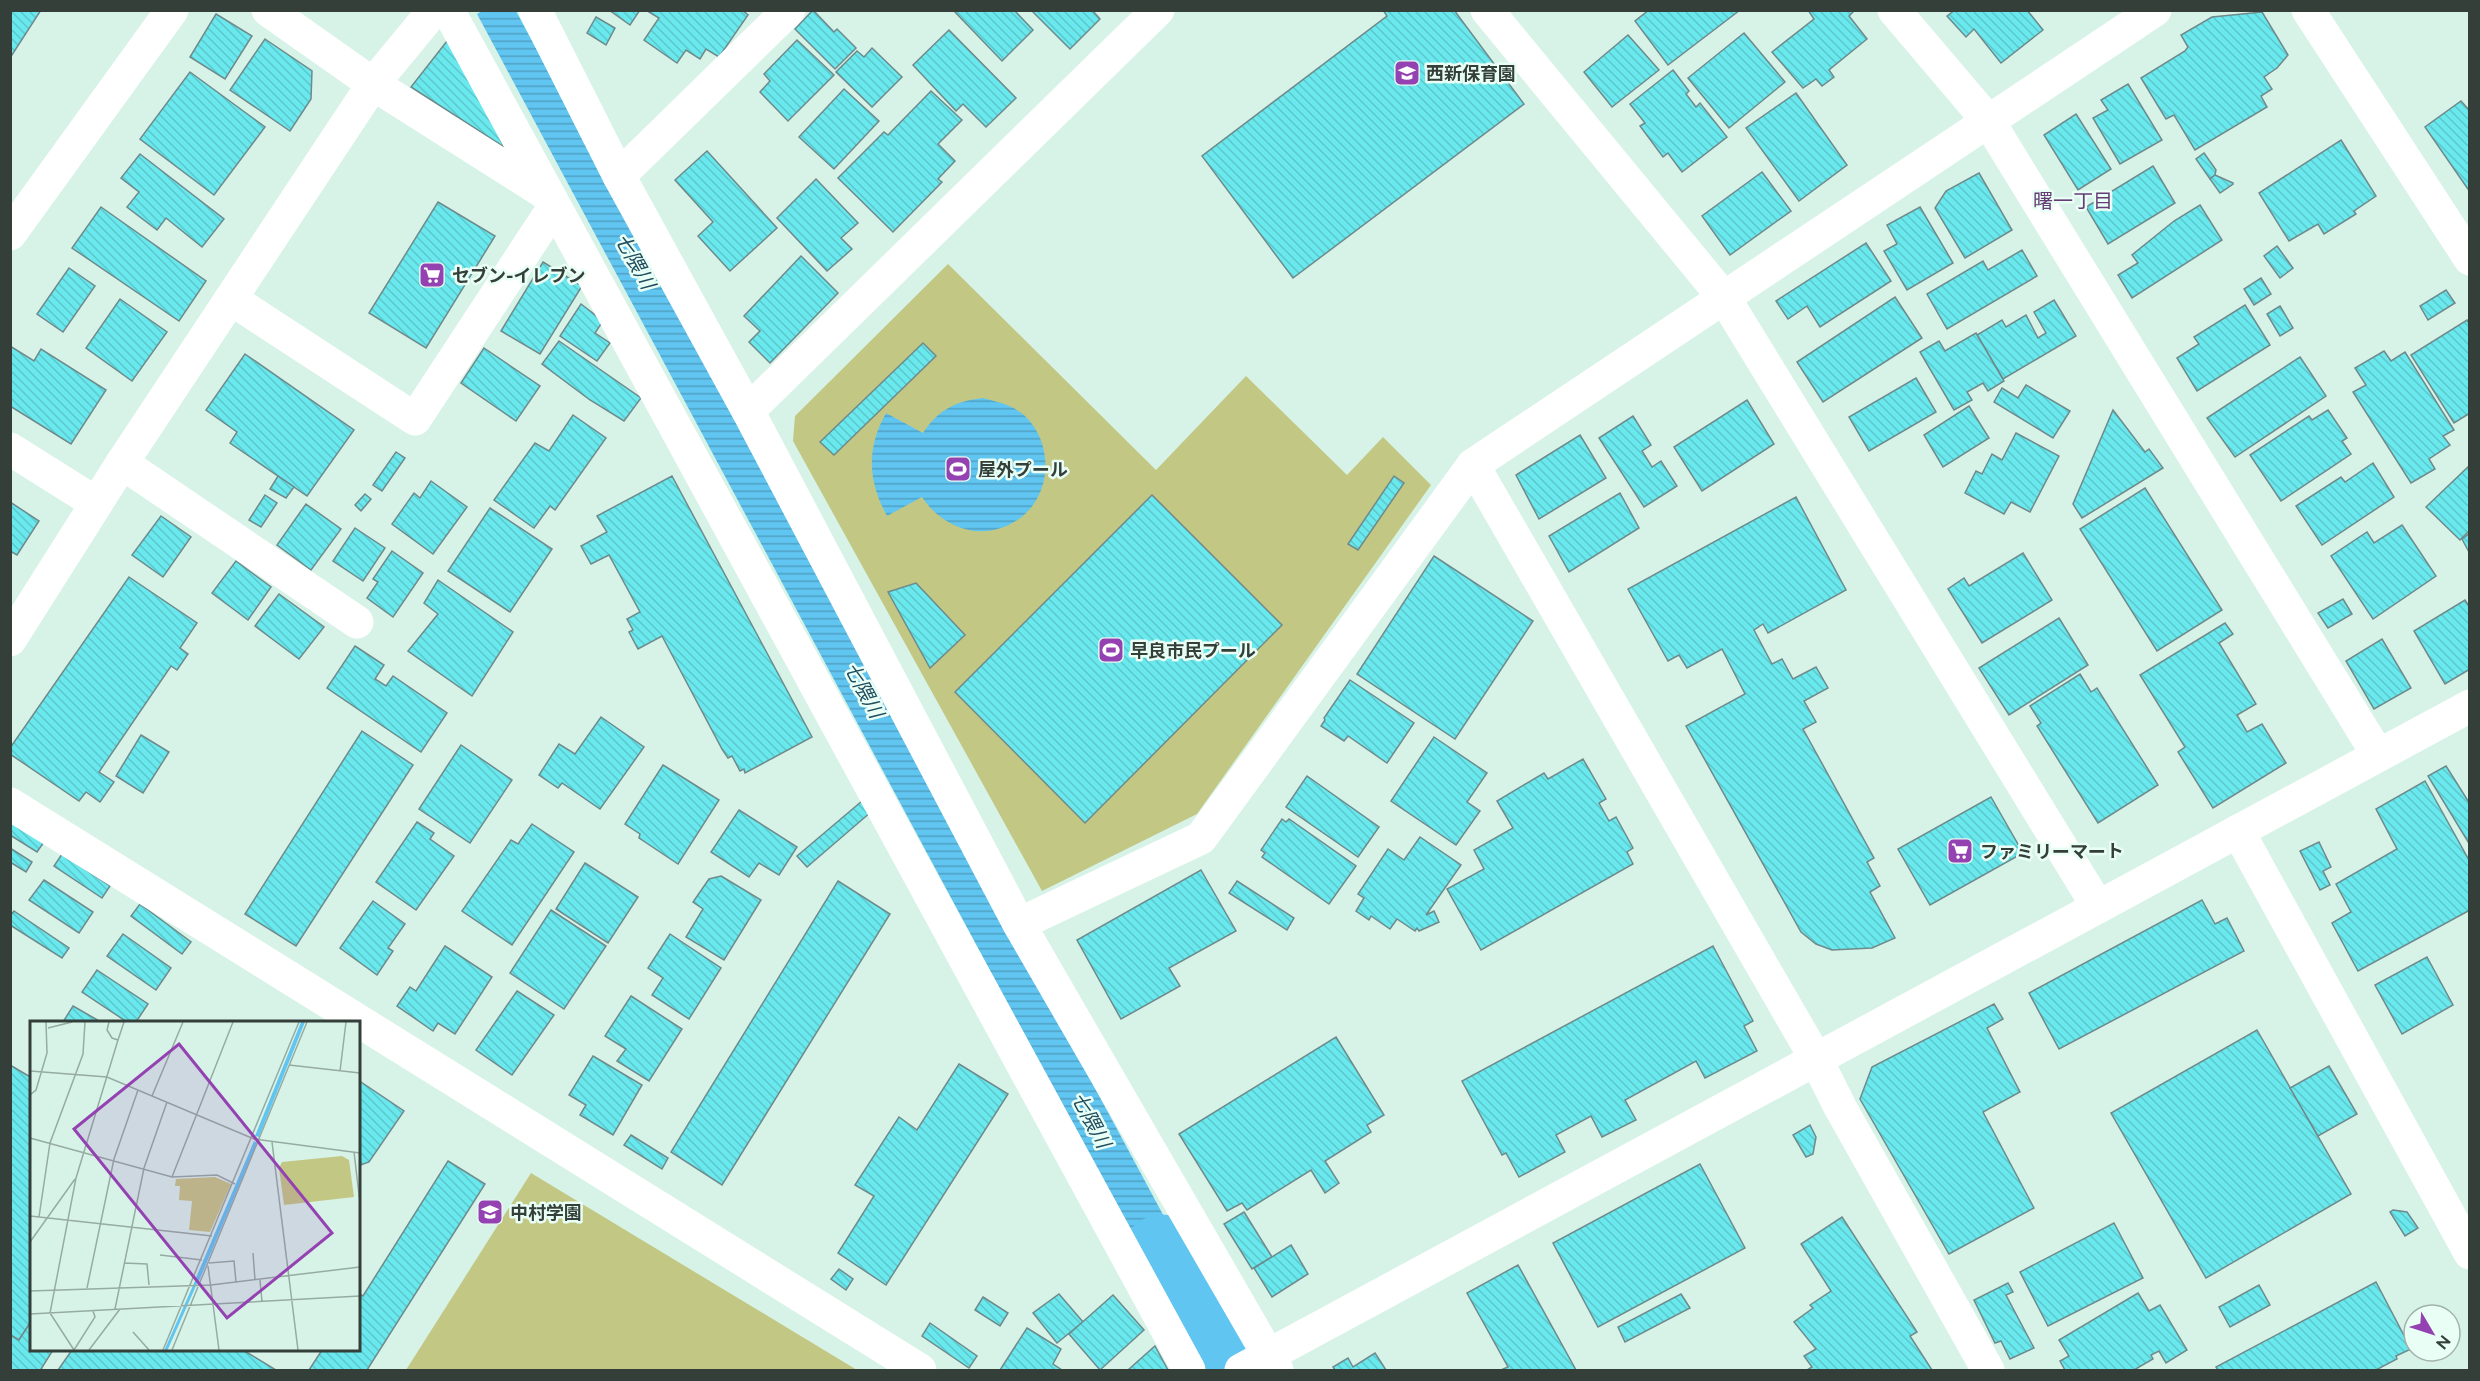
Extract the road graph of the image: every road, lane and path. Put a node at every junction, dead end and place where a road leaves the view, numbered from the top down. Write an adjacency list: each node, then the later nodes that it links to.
1 (172, 10): 16 (street)
2 (268, 10): 12 (street)
3 (434, 10): 12 (street)
4 (448, 10): 15 (street)
5 (535, 10): 14 (street)
6 (789, 10): 14 (street)
7 (1158, 10): 20 (street)
8 (1487, 10): 18 (street)
9 (1894, 10): 13 (street)
10 (2155, 10): 13 (street)
11 (2308, 10): 17 (street)
12 (373, 84): 15 (street); 19 (street)
13 (1989, 122): 18 (street); 28 (street)
14 (619, 176): 20 (street)
15 (550, 201): 19 (street); 39 (street)
16 (10, 234)
17 (2469, 259)
18 (1725, 298): 23 (street); 31 (street)
19 (231, 299): 22 (street)
20 (748, 411): 32 (street)
21 (10, 449): 24 (street)
22 (122, 463): 24 (street); 25 (street)
23 (1473, 465): 32 (street); 35 (street)
24 (96, 503): 26 (street)
25 (357, 622)
26 (10, 640)
27 (2469, 706): 28 (street)
28 (2378, 755): 30 (street)
29 (10, 804): 33 (street)
30 (2238, 831): 31 (street); 36 (street)
31 (2098, 907): 35 (street)
32 (1019, 924): 37 (street)
33 (358, 1021)
34 (360, 1022): 38 (street)
35 (1816, 1059): 37 (street); 40 (street)
36 (2469, 1253)
37 (1258, 1365)
38 (920, 1371)
39 (1189, 1371)
40 (1988, 1371)

